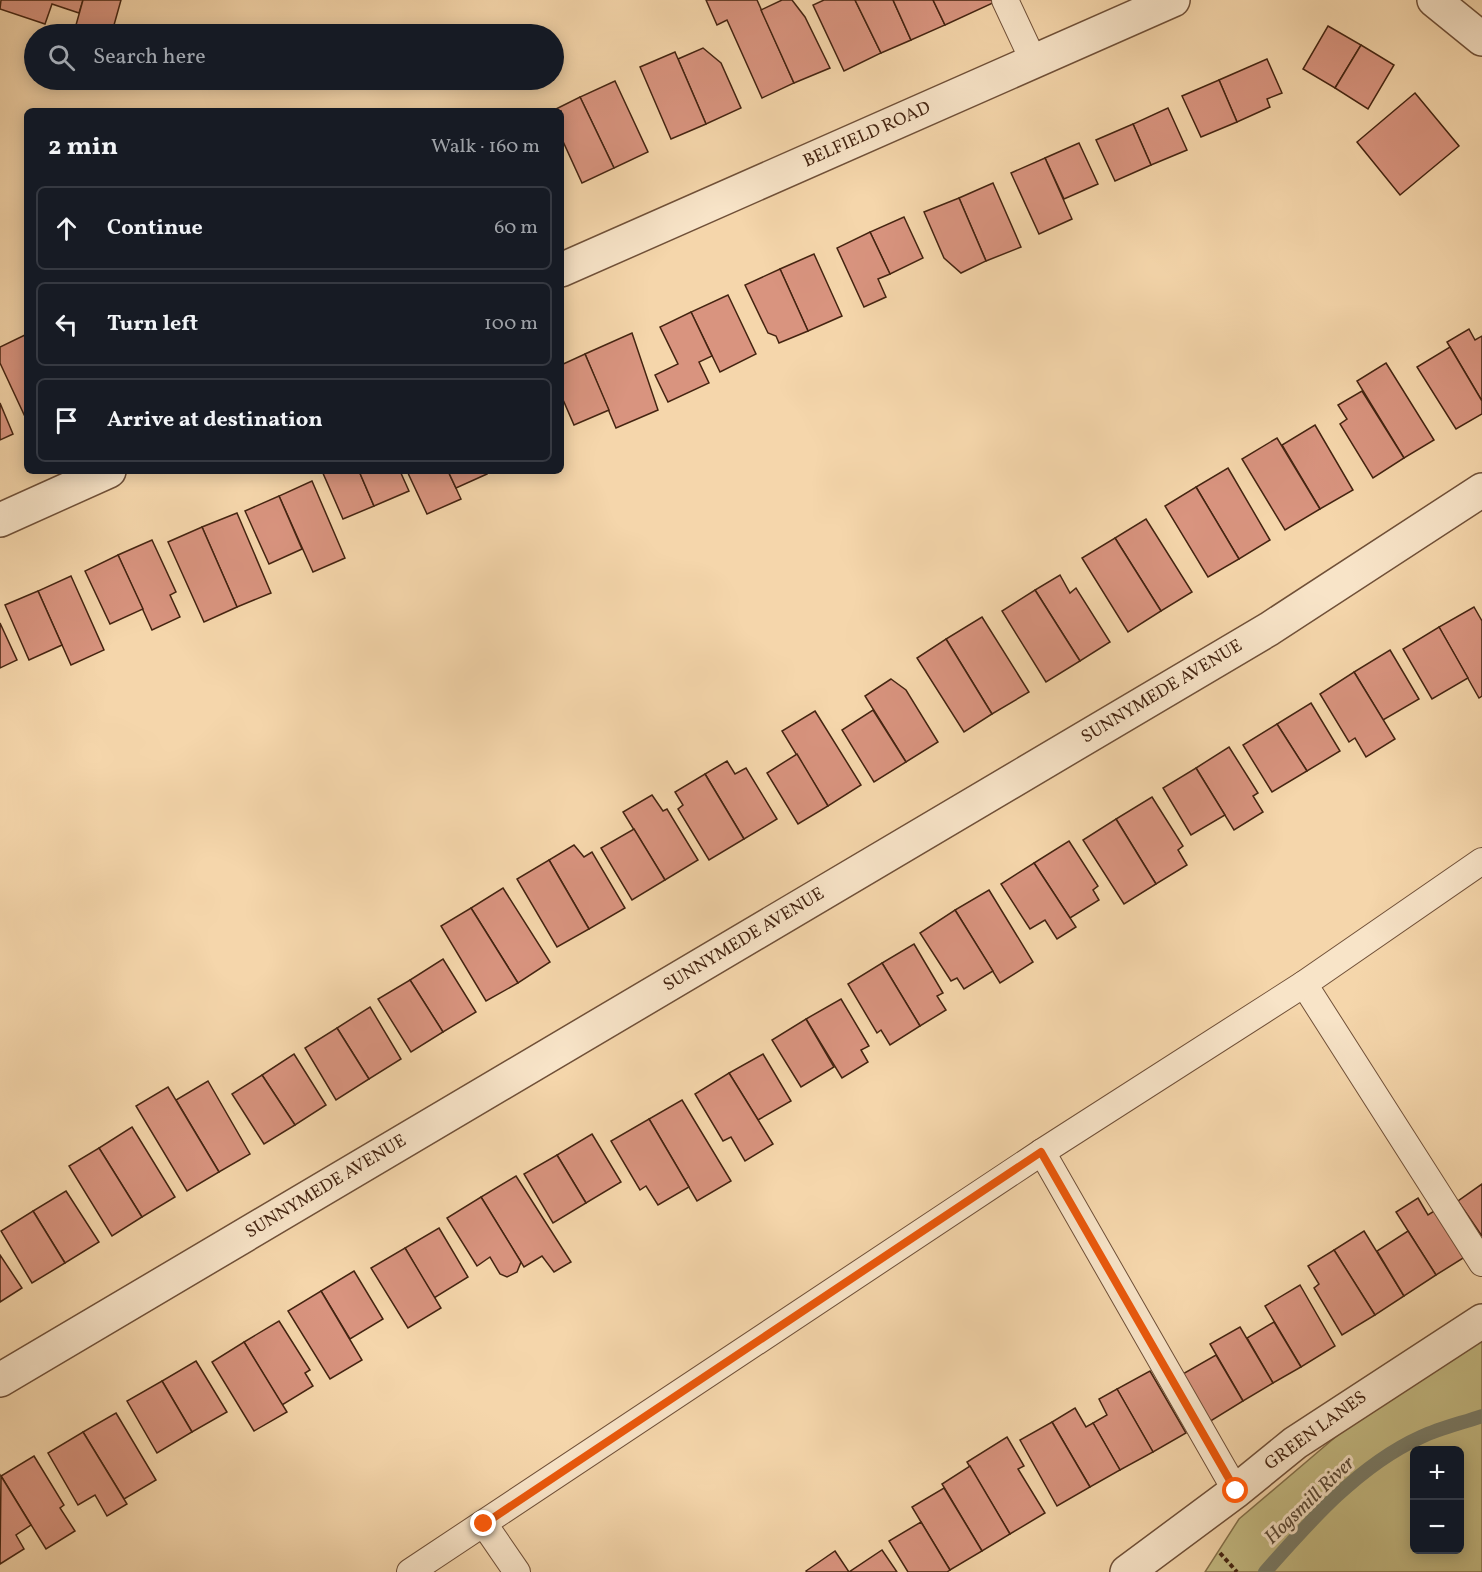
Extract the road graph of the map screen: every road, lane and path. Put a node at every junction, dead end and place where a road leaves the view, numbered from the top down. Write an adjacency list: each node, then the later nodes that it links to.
1 (1005, 0): 5 (lane)
2 (1173, 0): 5 (street, BELFIELD ROAD)
3 (1434, 0): 4 (street)
4 (1482, 39)
5 (1034, 62): 6 (street, BELFIELD ROAD)
6 (564, 269)
7 (102, 474): 9 (street)
8 (1482, 490): 15 (street, SUNNYMEDE AVENUE)
9 (0, 520)
10 (1482, 861): 11 (lane)
11 (1304, 984): 12 (lane); 13 (lane)
12 (1041, 1152): 16 (lane); 17 (lane)
13 (1482, 1263)
14 (1482, 1321): 16 (street, GREEN LANES)
15 (0, 1380)
16 (1236, 1491): 21 (street, GREEN LANES)
17 (484, 1524): 19 (lane); 20 (lane)
18 (1230, 1566): 22 (path)
19 (410, 1572)
20 (517, 1572)
21 (1127, 1572)
22 (1237, 1572)

